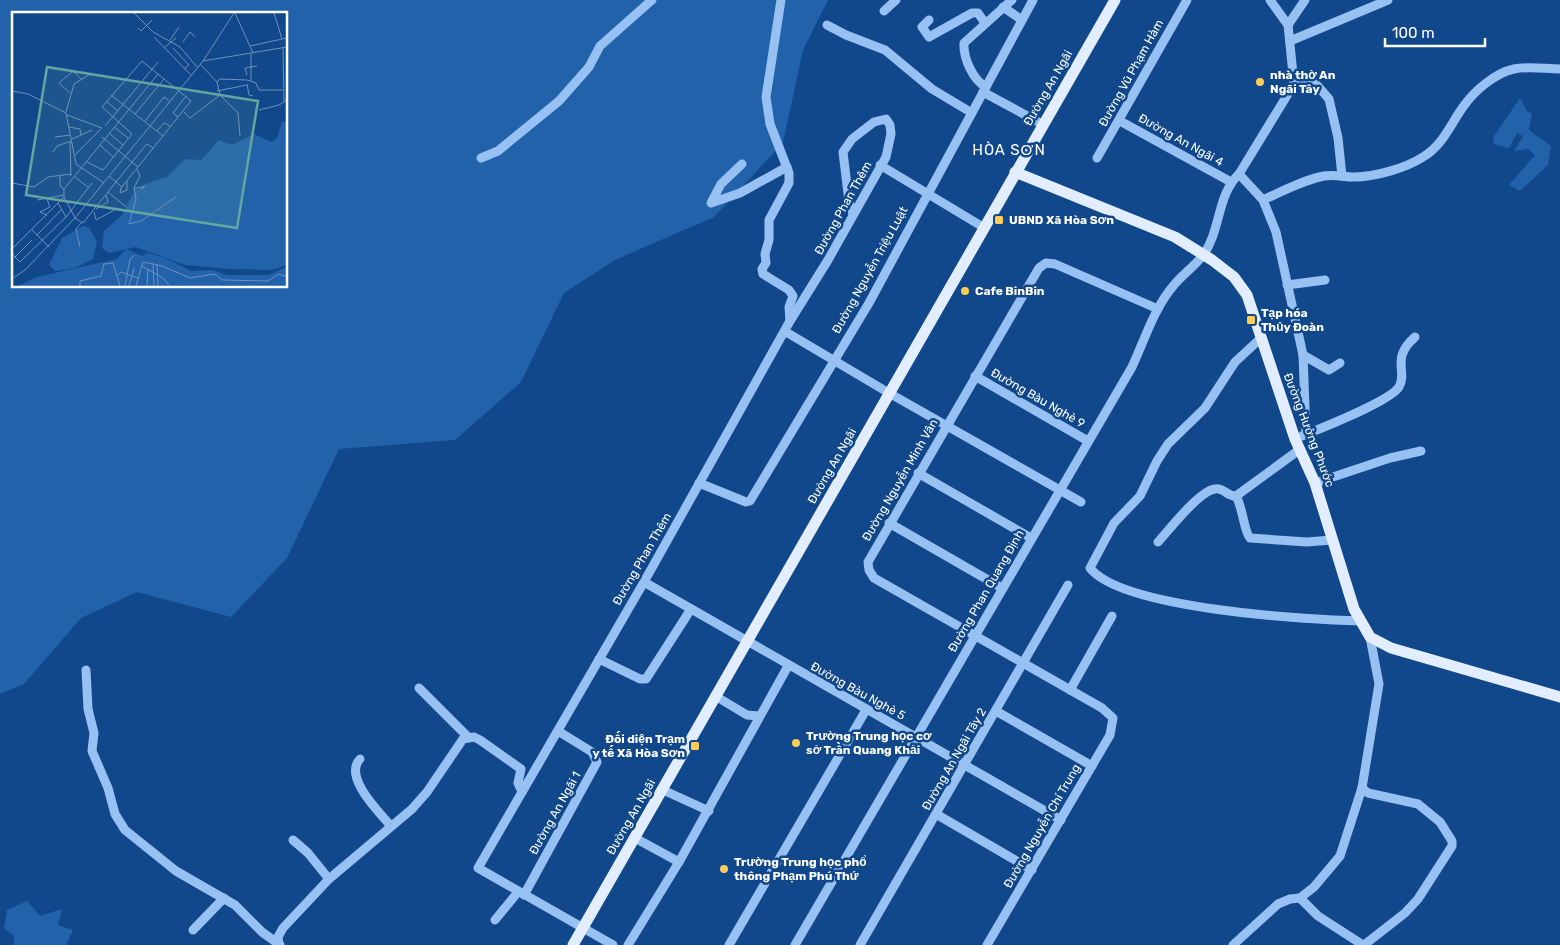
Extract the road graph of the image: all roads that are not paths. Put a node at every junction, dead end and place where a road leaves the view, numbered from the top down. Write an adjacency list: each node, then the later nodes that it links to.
1 (652, 0): 25 (street)
2 (781, 0): 29 (street)
3 (896, 0): 12 (street)
4 (1012, 0): 11 (street)
5 (1033, 0): 14 (street, Đường Nguyễn Triệu Luật)
6 (1114, 0): 24 (main road, Đường An Ngãi)
7 (1187, 0): 23 (street, Đường Vũ Phạm Hàm)
8 (1270, 0): 16 (street)
9 (1306, 0): 16 (street)
10 (1388, 0): 18 (street)
11 (1003, 8): 14 (street); 15 (street)
12 (884, 11)
13 (930, 20): 15 (street)
14 (1022, 20): 21 (street, Đường Nguyễn Triệu Luật)
15 (985, 23): 21 (street)
16 (1288, 24): 18 (street)
17 (827, 25): 22 (street)
18 (1290, 41): 20 (street)
19 (1560, 70): 32 (street)
20 (1294, 84): 31 (street); 32 (street)
21 (985, 89): 22 (street, Đường Nguyễn Triệu Luật); 24 (street)
22 (972, 113): 34 (street, Đường Nguyễn Triệu Luật)
23 (1120, 121): 26 (street, Đường Vũ Phạm Hàm); 33 (street, Đường An Ngãi 4)
24 (1042, 124): 30 (main road, Đường An Ngãi)
25 (481, 158)
26 (1097, 158)
27 (883, 161): 34 (street); 36 (street, Đường Phan Thêm); 36 (street, Đường Phan Thêm)
28 (742, 164): 29 (street)
29 (787, 167): 42 (street)
30 (1015, 172): 37 (main road, Đường An Ngãi); 38 (main road, Đường Hưởng Phước)
31 (1239, 174): 33 (street); 35 (street)
32 (1342, 176): 35 (street)
33 (1231, 182): 38 (street, Đường Phan Quang Định)
34 (926, 194): 37 (street); 47 (street, Đường Nguyễn Triệu Luật)
35 (1263, 200): 40 (street)
36 (853, 215): 42 (street, Đường Phan Thêm)
37 (983, 227): 50 (main road, Đường An Ngãi)
38 (1203, 254): 41 (street, Đường Phan Quang Định); 44 (main road, Đường Hưởng Phước)
39 (1325, 280): 40 (street)
40 (1287, 285): 46 (street)
41 (1158, 309): 49 (street, Đường Nguyễn Minh Vân); 54 (street, Đường Phan Quang Định)
42 (790, 321): 43 (street, Đường Phan Thêm)
43 (786, 332): 47 (street); 58 (street, Đường Phan Thêm)
44 (1261, 338): 53 (main road, Đường Hưởng Phước); 72 (street)
45 (1415, 338): 52 (street)
46 (1304, 355): 48 (street); 52 (street)
47 (833, 361): 50 (street); 58 (street, Đường Nguyễn Triệu Luật)
48 (1340, 363)
49 (975, 376): 51 (street, Đường Nguyễn Minh Vân); 54 (street, Đường Bàu Nghè 9)
50 (889, 393): 51 (street); 75 (main road, Đường An Ngãi)
51 (946, 426): 57 (street, Đường Nguyễn Minh Vân); 60 (street)
52 (1306, 434): 53 (street)
53 (1295, 439): 55 (main road, Đường Hưởng Phước)
54 (1088, 441): 60 (street, Đường Phan Quang Định)
55 (1299, 450): 59 (main road, Đường Hưởng Phước); 61 (street)
56 (1421, 452): 59 (street)
57 (918, 473): 63 (street, Đường Nguyễn Minh Vân); 64 (street)
58 (699, 483): 67 (street, Đường Phan Thêm)
59 (1315, 483): 65 (main road, Đường Hưởng Phước)
60 (1059, 490): 62 (street); 64 (street, Đường Phan Quang Định)
61 (1236, 496): 65 (street); 66 (street)
62 (1081, 502)
63 (890, 523): 69 (street); 73 (street, Đường Nguyễn Minh Vân)
64 (1031, 538): 69 (street, Đường Phan Quang Định)
65 (1332, 540): 72 (main road, Đường Hưởng Phước)
66 (1158, 542)
67 (644, 582): 70 (street, Đường Bàu Nghè 5); 76 (street, Đường Phan Thêm)
68 (1068, 585): 77 (street, Đường An Ngãi Tây 2)
69 (1002, 588): 73 (street, Đường Phan Quang Định)
70 (690, 609): 75 (street, Đường Bàu Nghè 5); 76 (street)
71 (1112, 616): 81 (street)
72 (1361, 622): 74 (main road, Đường Hưởng Phước)
73 (975, 635): 77 (street, Đường Nguyễn Minh Vân); 90 (street, Đường Phan Quang Định)
74 (1370, 637): 83 (main road); 96 (street)
75 (747, 642): 78 (street, Đường Bàu Nghè 5); 82 (main road, Đường An Ngãi)
76 (599, 659): 88 (street, Đường Phan Thêm)
77 (1023, 663): 81 (street, Đường Nguyễn Minh Vân); 85 (street, Đường An Ngãi Tây 2)
78 (788, 666): 84 (street, Đường Bàu Nghè 5); 86 (street)
79 (86, 670): 109 (street)
80 (419, 688): 89 (street)
81 (1070, 690): 87 (street, Đường Nguyễn Minh Vân)
82 (717, 697): 86 (street); 97 (main road, Đường An Ngãi)
83 (1560, 697)
84 (866, 710): 90 (street, Đường Bàu Nghè 5); 119 (street)
85 (996, 712): 92 (street, Đường An Ngãi Tây 2); 93 (street)
86 (759, 716): 99 (street)
87 (1113, 718): 93 (street, Đường Nguyễn Chí Trung)
88 (558, 732): 95 (street, Đường Phan Thêm); 108 (street, Đường An Ngãi 1)
89 (468, 737): 94 (street); 102 (street)
90 (915, 738): 92 (street, Đường Bàu Nghè 5); 120 (street, Đường Phan Quang Định)
91 (360, 759): 102 (street)
92 (964, 765): 100 (street, Đường An Ngãi Tây 2); 101 (street, Đường Bàu Nghè 5)
93 (1092, 766): 101 (street, Đường Nguyễn Chí Trung)
94 (521, 769): 95 (street); 98 (street)
95 (532, 776): 98 (street, Đường Phan Thêm)
96 (1362, 788): 110 (street); 123 (street)
97 (663, 790): 99 (street); 103 (main road, Đường An Ngãi)
98 (522, 792): 108 (street, Đường Phan Thêm)
99 (709, 810): 105 (street)
100 (936, 814): 106 (street); 121 (street, Đường An Ngãi Tây 2)
101 (1061, 820): 106 (street, Đường Nguyễn Chí Trung)
102 (391, 826): 107 (street)
103 (635, 838): 105 (street); 112 (main road, Đường An Ngãi)
104 (293, 840): 107 (street)
105 (680, 862): 118 (street)
106 (1032, 870): 122 (street, Đường Nguyễn Chí Trung)
107 (329, 879): 115 (street)
108 (521, 893): 111 (street); 112 (street, Đường Phan Thêm)
109 (224, 898): 113 (street); 115 (street)
110 (1300, 898): 114 (street); 123 (street)
111 (495, 920)
112 (583, 928): 116 (main road, Đường An Ngãi); 117 (street)
113 (193, 930)
114 (1238, 943)
115 (280, 945)
116 (574, 945)
117 (613, 945)
118 (628, 945)
119 (729, 945)
120 (795, 945)
121 (860, 945)
122 (987, 945)
123 (1363, 945)

